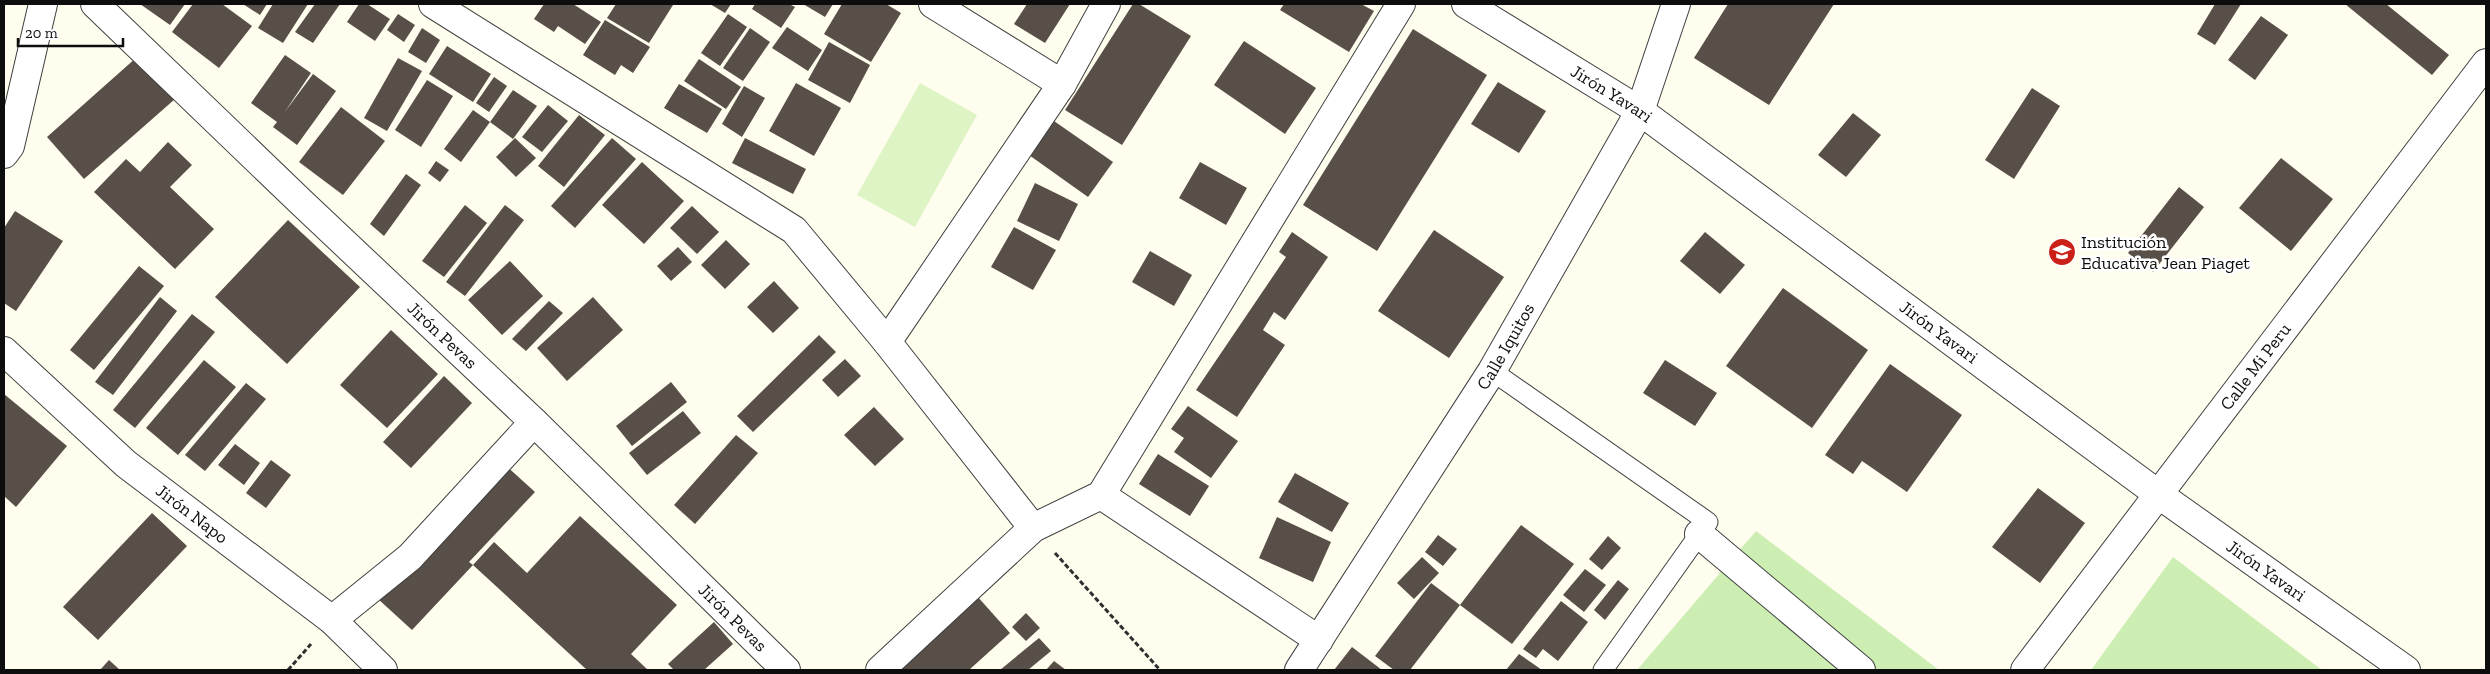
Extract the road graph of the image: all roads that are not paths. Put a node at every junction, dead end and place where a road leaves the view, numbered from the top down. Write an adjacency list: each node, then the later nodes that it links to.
1 (43, 4): 12 (street)
2 (95, 4): 16 (street, Jirón Pevas)
3 (434, 4): 13 (street)
4 (933, 4): 10 (street)
5 (1106, 4): 10 (street)
6 (1401, 4): 18 (street)
7 (1466, 4): 11 (street, Jirón Yavari)
8 (1676, 4): 11 (street, Calle Iquitos)
9 (2486, 63): 17 (street, Calle Mi Peru)
10 (1062, 84): 13 (street)
11 (1640, 111): 15 (street, Calle Iquitos); 17 (street, Jirón Yavari)
12 (4, 154)
13 (887, 342): 19 (street)
14 (4, 351): 21 (street, Jirón Napo)
15 (1492, 371): 20 (lane); 22 (street, Calle Iquitos)
16 (534, 422): 21 (street); 24 (street, Jirón Pevas)
17 (2158, 494): 29 (street, Calle Mi Peru); 30 (street, Jirón Yavari)
18 (1101, 495): 19 (street); 22 (street)
19 (1033, 528): 25 (street)
20 (1700, 534): 27 (lane); 28 (street)
21 (332, 620): 23 (street, Jirón Napo)
22 (1319, 640): 26 (street, Calle Iquitos)
23 (383, 670)
24 (786, 670)
25 (880, 670)
26 (1299, 670)
27 (1603, 670)
28 (1861, 670)
29 (2025, 670)
30 (2406, 670)

